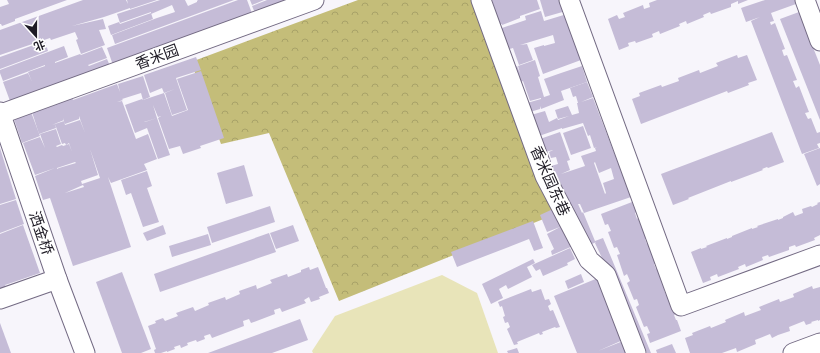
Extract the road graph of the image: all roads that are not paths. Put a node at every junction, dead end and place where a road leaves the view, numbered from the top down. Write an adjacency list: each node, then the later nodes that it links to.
1 (314, 0): 6 (street, 香米园)
2 (481, 0): 12 (street, 香米园东巷)
3 (569, 0): 7 (street)
4 (805, 0): 5 (street)
5 (820, 41)
6 (0, 113): 8 (street, 洒金桥)
7 (820, 255)
8 (57, 279): 9 (street); 11 (street, 洒金桥)
9 (0, 299)
10 (820, 343): 13 (street)
11 (85, 353)
12 (636, 353)
13 (793, 353)

